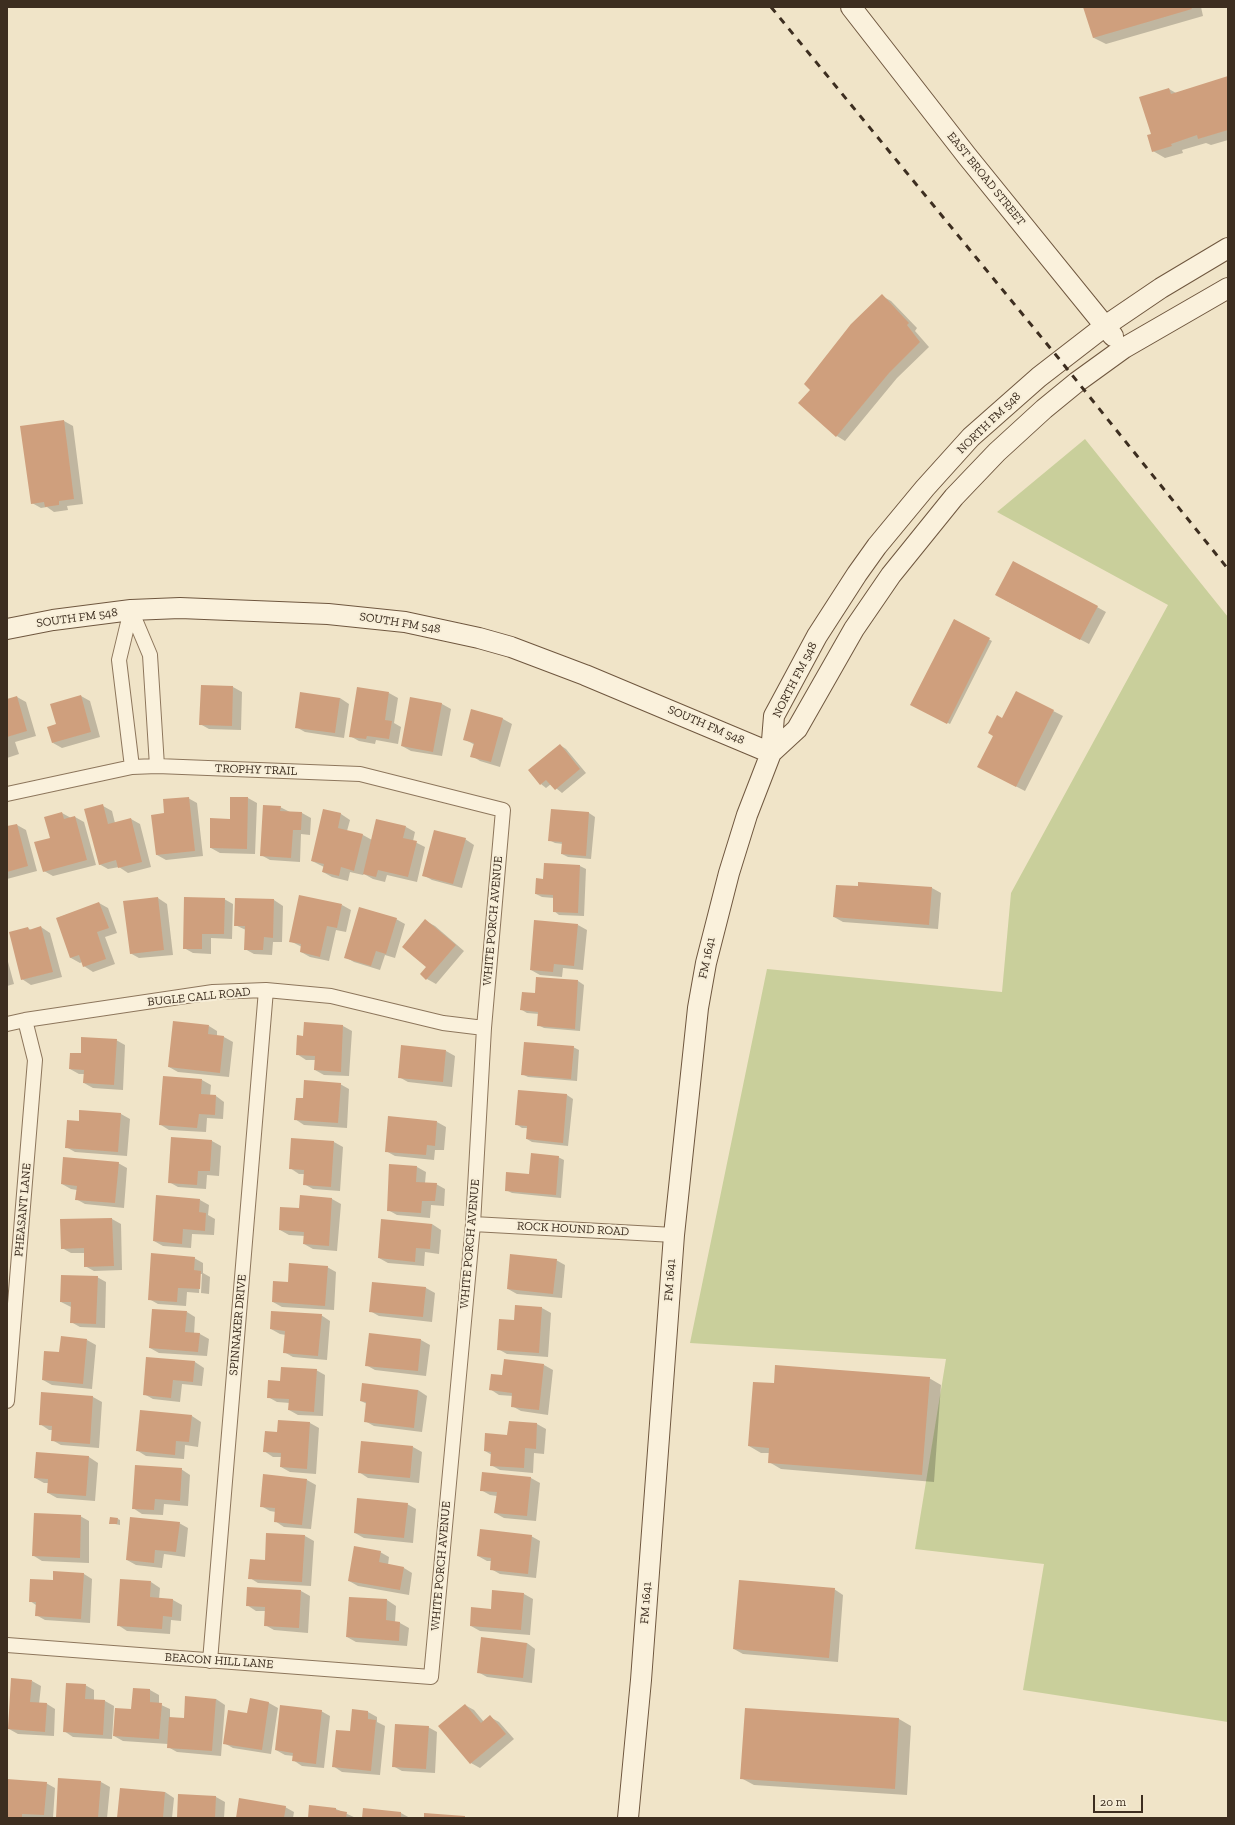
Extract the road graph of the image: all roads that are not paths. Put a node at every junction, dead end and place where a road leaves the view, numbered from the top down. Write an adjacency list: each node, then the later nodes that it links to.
1 (851, 7): 4 (main road, EAST BROAD STREET)
2 (1228, 248): 4 (main road, NORTH FM 548)
3 (1228, 288): 5 (main road, NORTH FM 548)
4 (1105, 326): 5 (main road, EAST BROAD STREET); 8 (main road, NORTH FM 548)
5 (1124, 348): 8 (main road, NORTH FM 548)
6 (131, 610): 7 (main road, SOUTH FM 548); 8 (main road, SOUTH FM 548); 9 (street); 10 (street)
7 (7, 629)
8 (771, 753): 18 (main road, FM 1641 / FM 1641)
9 (157, 766): 10 (street, TROPHY TRAIL); 12 (street, TROPHY TRAIL)
10 (132, 767): 11 (street, TROPHY TRAIL)
11 (7, 794)
12 (502, 810): 16 (street, WHITE PORCH AVENUE)
13 (266, 990): 14 (street, BUGLE CALL ROAD); 16 (street, BUGLE CALL ROAD); 21 (street, SPINNAKER DRIVE)
14 (25, 1020): 15 (street, BUGLE CALL ROAD); 19 (street, PHEASANT LANE)
15 (7, 1024)
16 (484, 1028): 17 (street, WHITE PORCH AVENUE)
17 (473, 1224): 18 (street, ROCK HOUND ROAD); 22 (street, WHITE PORCH AVENUE)
18 (674, 1235): 23 (main road, FM 1641 / FM 1641)
19 (7, 1401)
20 (7, 1645): 21 (street, BEACON HILL LANE)
21 (210, 1661): 22 (street, BEACON HILL LANE)
22 (431, 1677)
23 (628, 1818)

